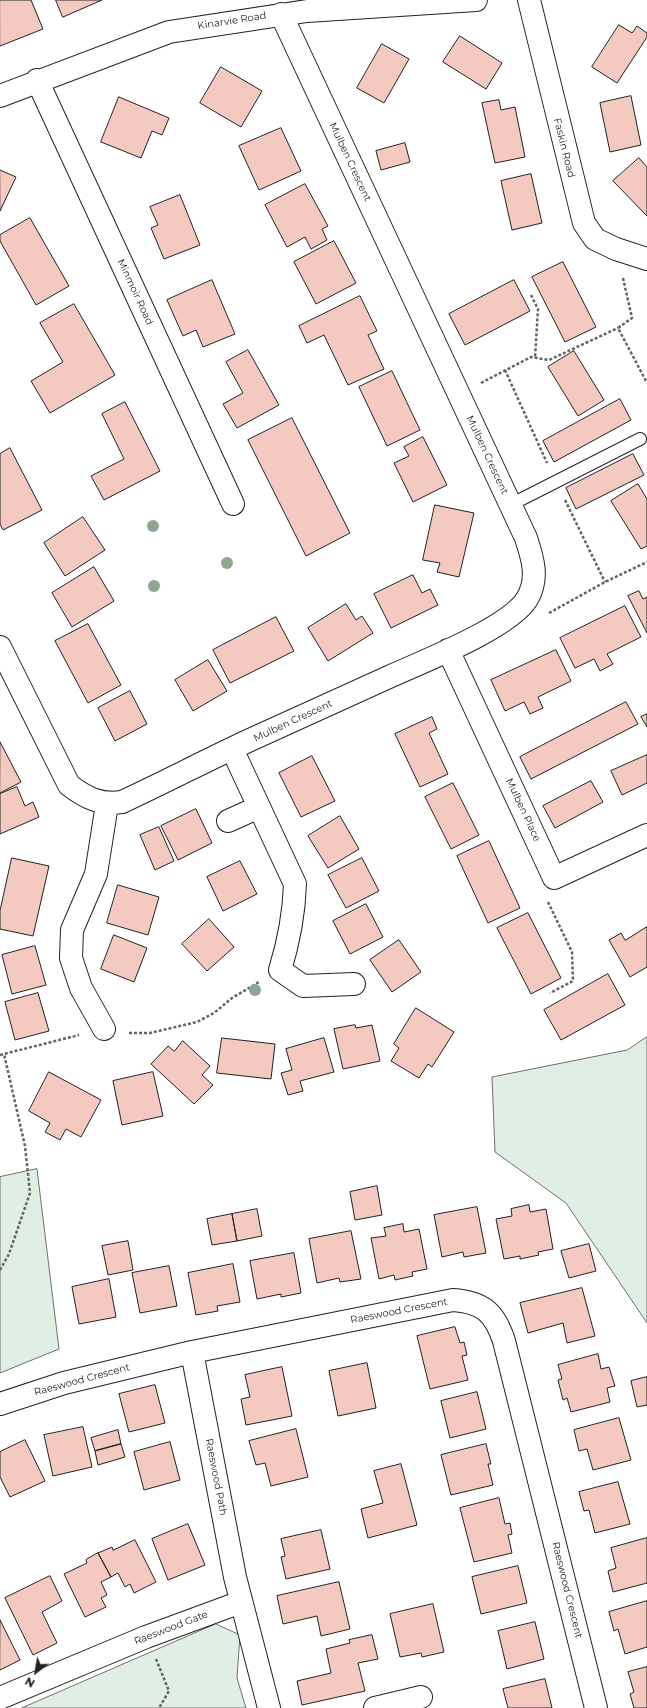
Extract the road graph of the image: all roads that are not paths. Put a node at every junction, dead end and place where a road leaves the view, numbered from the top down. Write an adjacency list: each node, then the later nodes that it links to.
1 (476, 0): 3 (street, Kinarvie Road)
2 (529, 0): 6 (street, Faskin Road)
3 (281, 14): 4 (street, Kinarvie Road); 9 (street, Mulben Crescent)
4 (37, 80): 5 (street, Kinarvie Road); 8 (street, Minmoir Road)
5 (0, 96)
6 (647, 259)
7 (640, 439): 9 (lane)
8 (233, 504)
9 (510, 505): 10 (street, Mulben Crescent)
10 (448, 650): 12 (street, Mulben Crescent); 16 (street, Mulben Place)
11 (2, 658): 13 (street)
12 (232, 749): 13 (street, Mulben Crescent); 14 (street)
13 (108, 804): 18 (street)
14 (259, 807): 15 (street); 17 (street)
15 (228, 821)
16 (647, 835)
17 (354, 984)
18 (104, 1029)
19 (192, 1352): 20 (street, Raeswood Crescent); 21 (street, Raeswood Path); 26 (street, Raeswood Crescent)
20 (0, 1404)
21 (241, 1602): 23 (street, Raeswood Gate); 24 (street)
22 (421, 1697): 25 (street)
23 (0, 1698)
24 (268, 1708)
25 (374, 1708)
26 (596, 1708)

